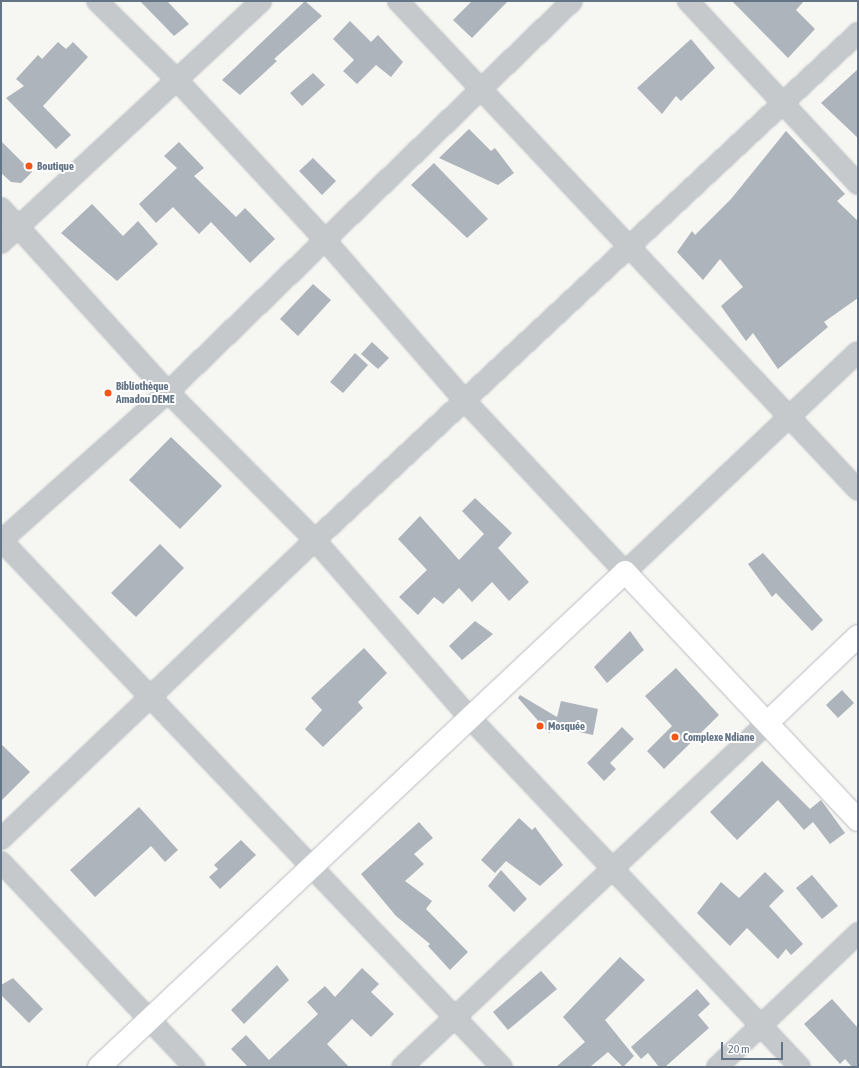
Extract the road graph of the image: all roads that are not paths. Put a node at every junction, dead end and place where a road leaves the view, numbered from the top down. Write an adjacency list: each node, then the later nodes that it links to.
1 (97, 1): 7 (street)
2 (261, 1): 7 (street)
3 (398, 1): 8 (street)
4 (572, 1): 8 (street)
5 (688, 1): 9 (street)
6 (858, 33): 9 (street)
7 (176, 78): 12 (street); 13 (street)
8 (479, 88): 13 (street); 15 (street)
9 (783, 103): 10 (street); 15 (street)
10 (858, 184)
11 (1, 208): 12 (street)
12 (19, 226): 14 (street); 17 (street)
13 (325, 240): 17 (street); 18 (street)
14 (1, 244)
15 (630, 247): 18 (street); 19 (street)
16 (858, 352): 19 (street)
17 (168, 392): 21 (street); 22 (street)
18 (466, 402): 22 (street); 23 (street)
19 (789, 417): 20 (street); 23 (street)
20 (858, 490)
21 (1, 540): 25 (street)
22 (315, 540): 25 (street); 26 (street)
23 (625, 572): 26 (street); 27 (street)
24 (858, 636): 27 (street)
25 (151, 695): 29 (street); 31 (street)
26 (470, 718): 31 (street); 32 (street)
27 (767, 722): 28 (street); 32 (street)
28 (858, 820)
29 (1, 839)
30 (1, 862): 35 (street)
31 (311, 869): 34 (street); 35 (street)
32 (613, 870): 34 (street); 36 (street)
33 (858, 934): 36 (street)
34 (453, 1017): 39 (street); 40 (street)
35 (149, 1020): 37 (street); 38 (street)
36 (760, 1026): 41 (street); 42 (street)
37 (99, 1067)
38 (194, 1067)
39 (402, 1067)
40 (502, 1067)
41 (718, 1067)
42 (800, 1067)

